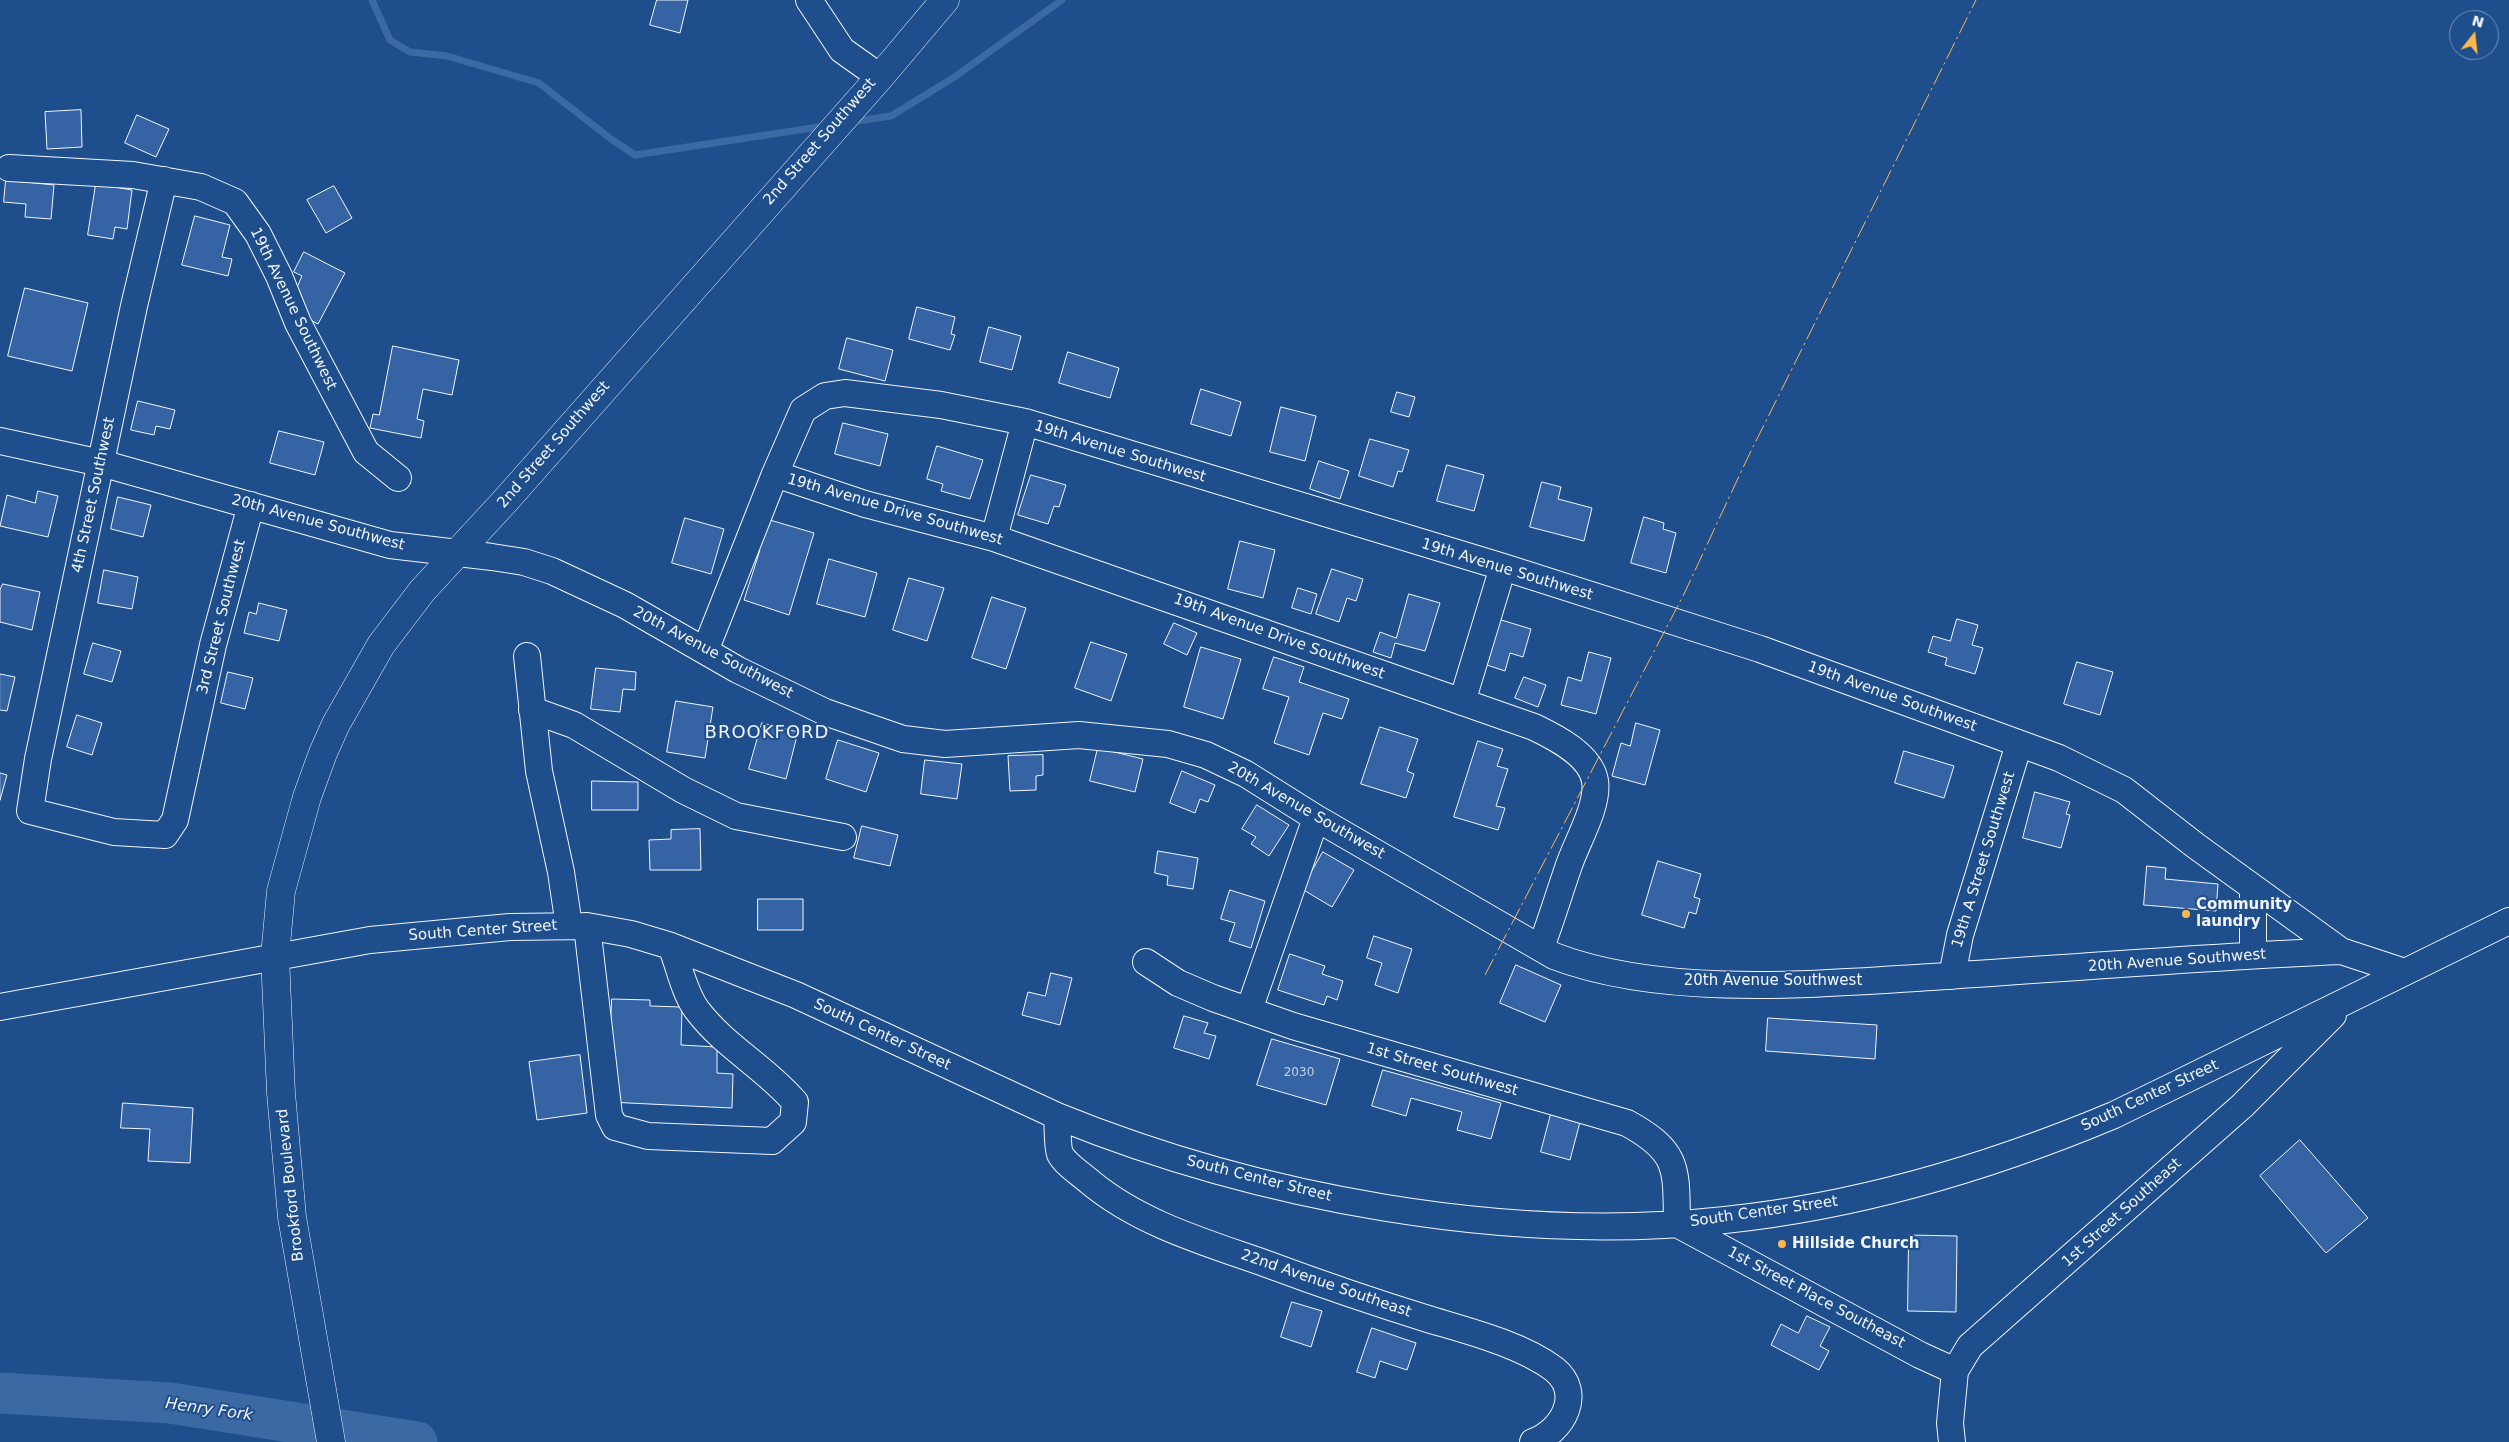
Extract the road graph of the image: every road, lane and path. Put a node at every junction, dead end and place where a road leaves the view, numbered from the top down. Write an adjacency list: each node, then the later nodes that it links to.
1 (809, 0): 3 (street, 2nd Street Southwest)
2 (945, 0): 3 (main road)
3 (880, 77): 13 (main road, 2nd Street Southwest)
4 (9, 168): 5 (street, 19th Avenue Southwest)
5 (164, 180): 8 (street, 4th Street Southwest); 10 (street, 19th Avenue Southwest)
6 (1025, 422): 9 (street, 19th Avenue Southwest); 12 (street); 14 (street, 19th Avenue Southwest)
7 (0, 441): 8 (street, 20th Avenue Southwest)
8 (101, 463): 11 (street, 20th Avenue Southwest); 19 (street, 4th Street Southwest)
9 (775, 474): 12 (street, 19th Avenue Drive Southwest); 15 (street, 19th Avenue Southwest)
10 (398, 478)
11 (251, 505): 13 (street, 20th Avenue Southwest); 19 (street, 3rd Street Southwest)
12 (994, 538): 17 (street, 19th Avenue Drive Southwest)
13 (456, 553): 15 (street, 20th Avenue Southwest); 30 (main road, 2nd Street Southwest)
14 (1503, 567): 17 (street); 20 (street, 19th Avenue Southwest)
15 (705, 651): 21 (street, 20th Avenue Southwest)
16 (527, 656): 18 (street)
17 (1462, 702): 27 (street, 19th Avenue Drive Southwest)
18 (532, 710): 22 (street); 25 (street)
19 (195, 730)
20 (2019, 744): 23 (street, 19th Avenue Southwest); 33 (street, 19th A Street Southwest)
21 (1316, 818): 27 (street, 20th Avenue Southwest); 36 (street)
22 (843, 837)
23 (2253, 888): 28 (street, 19th Avenue Southwest); 29 (street)
24 (2509, 921): 32 (street, South Center Street)
25 (578, 926): 26 (street, South Center Street); 26 (street); 30 (street, South Center Street)
26 (671, 946): 37 (street, South Center Street)
27 (1541, 947): 33 (street, 20th Avenue Southwest)
28 (2341, 951): 29 (street, 20th Avenue Southwest); 32 (street, 19th Avenue Southwest)
29 (2253, 955): 33 (street, 20th Avenue Southwest)
30 (275, 956): 35 (street, South Center Street); 40 (main road, Brookford Boulevard)
31 (1146, 962): 36 (street, 1st Street Southwest)
32 (2405, 972): 34 (street, South Center Street)
33 (1952, 976)
34 (2341, 1005): 38 (street, South Center Street); 39 (street, 1st Street Southeast)
35 (0, 1007)
36 (1249, 1010): 38 (street, 1st Street Southwest)
37 (1056, 1116): 38 (street, South Center Street); 41 (street, 22nd Avenue Southeast)
38 (1677, 1224): 39 (street, 1st Street Place Southeast)
39 (1955, 1371): 42 (street, 1st Street Southeast)
40 (331, 1442)
41 (1533, 1442)
42 (1952, 1442)

